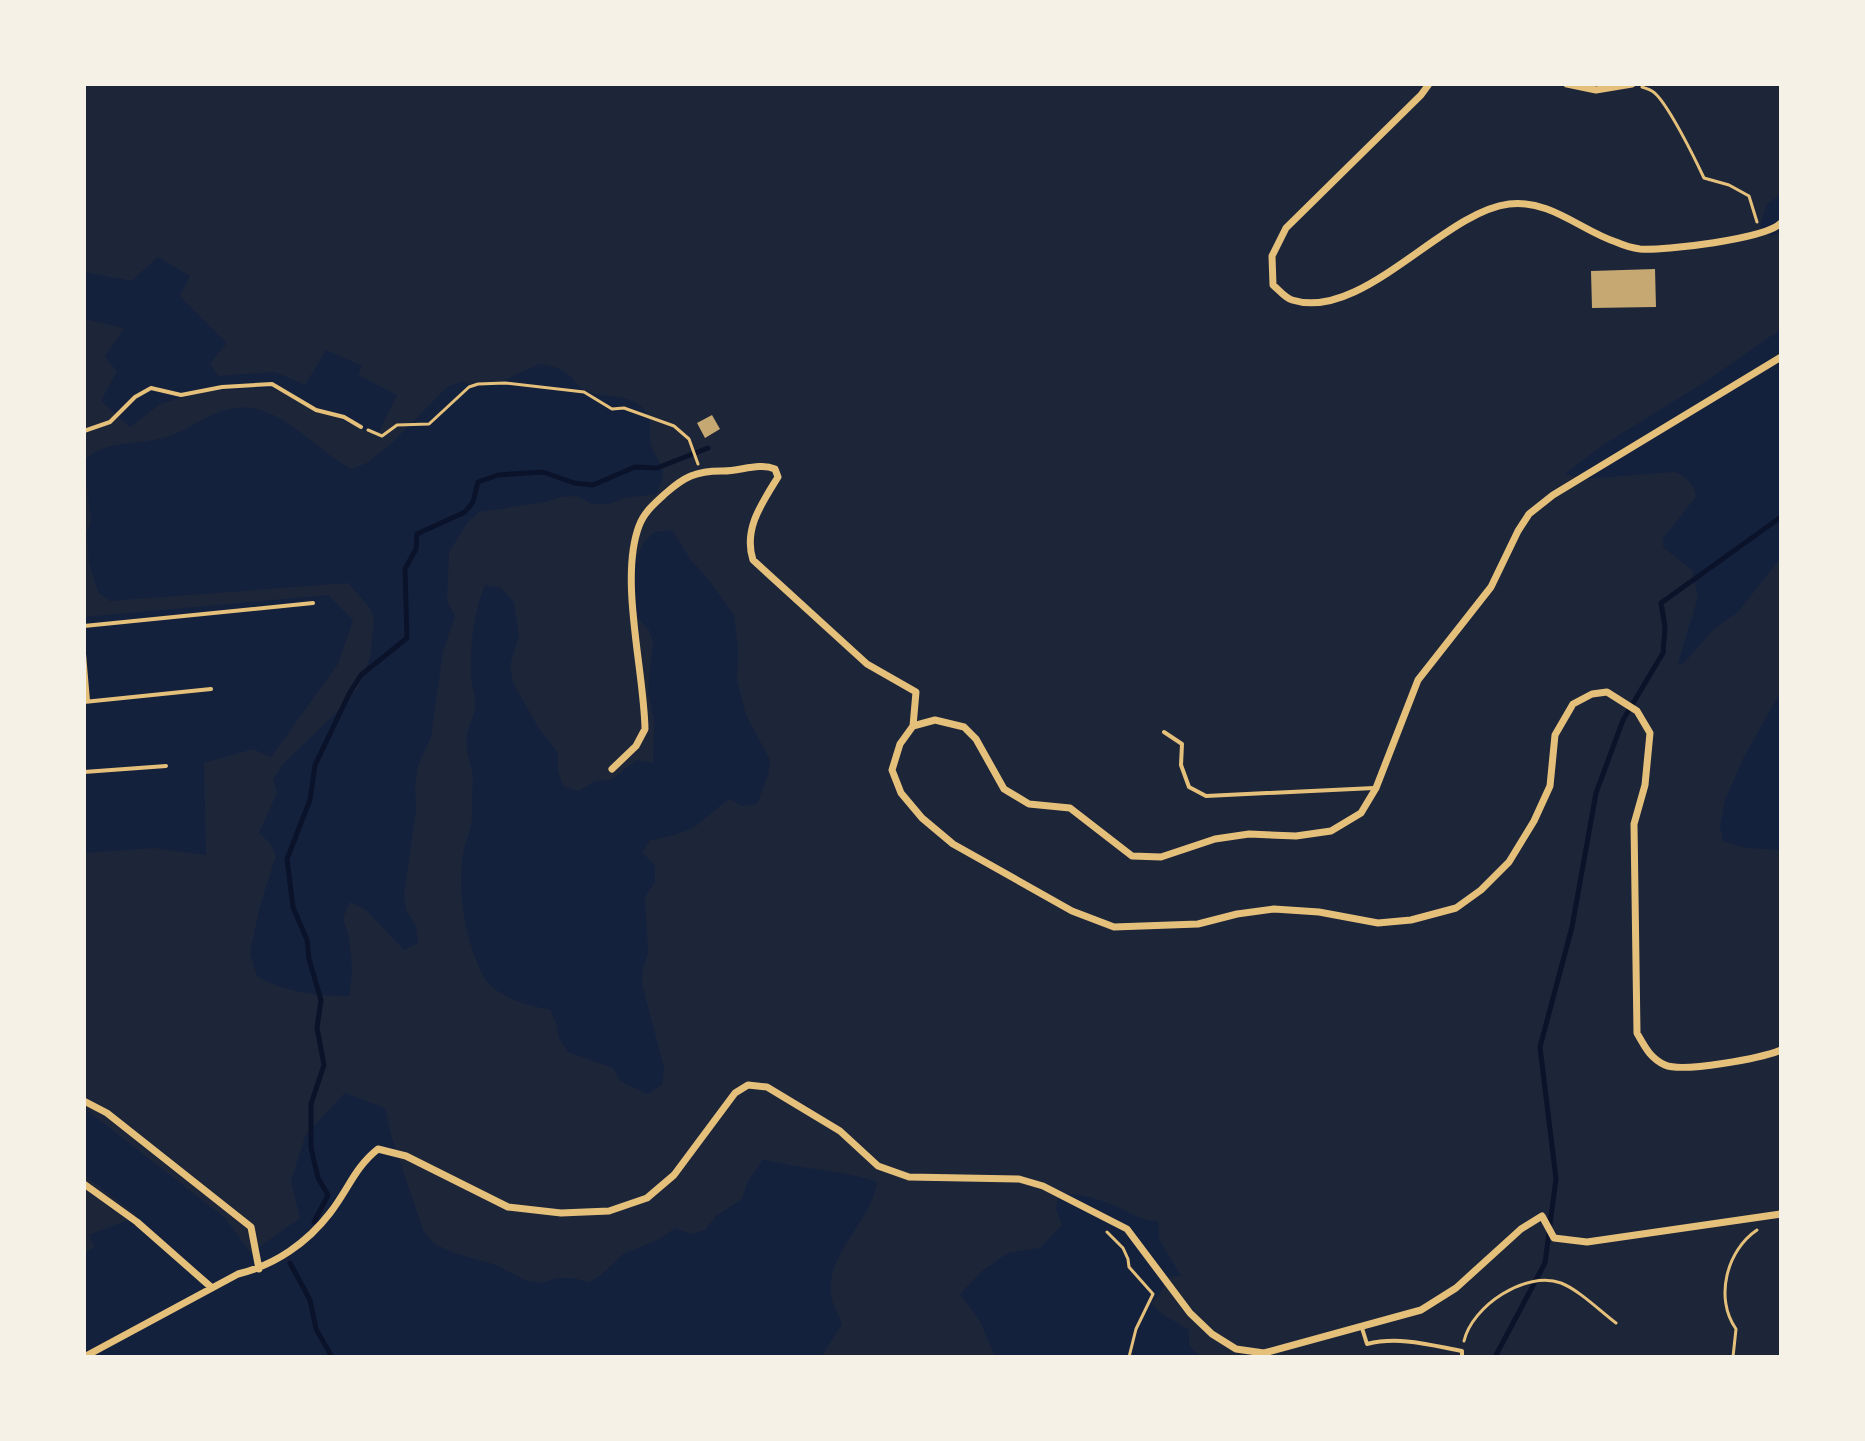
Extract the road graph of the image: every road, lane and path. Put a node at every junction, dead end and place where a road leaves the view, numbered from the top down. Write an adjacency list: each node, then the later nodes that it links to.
1 (1429, 84): 5 (street)
2 (1567, 84): 3 (street)
3 (1632, 84)
4 (1641, 84): 5 (path)
5 (1779, 225)
6 (1781, 357): 20 (street)
7 (361, 427): 8 (lane); 9 (path)
8 (84, 431)
9 (702, 471): 15 (street); 18 (street)
10 (313, 603): 11 (lane)
11 (84, 626)
12 (84, 654): 14 (lane)
13 (211, 689): 14 (lane)
14 (86, 701)
15 (913, 726): 20 (street); 21 (street)
16 (1164, 732): 20 (lane)
17 (166, 766): 19 (lane)
18 (612, 769)
19 (84, 772)
20 (1376, 788)
21 (1781, 1050)
22 (84, 1101): 27 (street)
23 (84, 1184): 28 (street)
24 (1781, 1214): 30 (street)
25 (1768, 1226): 34 (path)
26 (1107, 1232): 33 (path)
27 (259, 1269): 28 (street); 30 (street)
28 (212, 1288): 32 (street)
29 (1616, 1323): 31 (path)
30 (1362, 1328): 31 (lane)
31 (1462, 1354)
32 (84, 1357)
33 (1129, 1357)
34 (1733, 1357)

